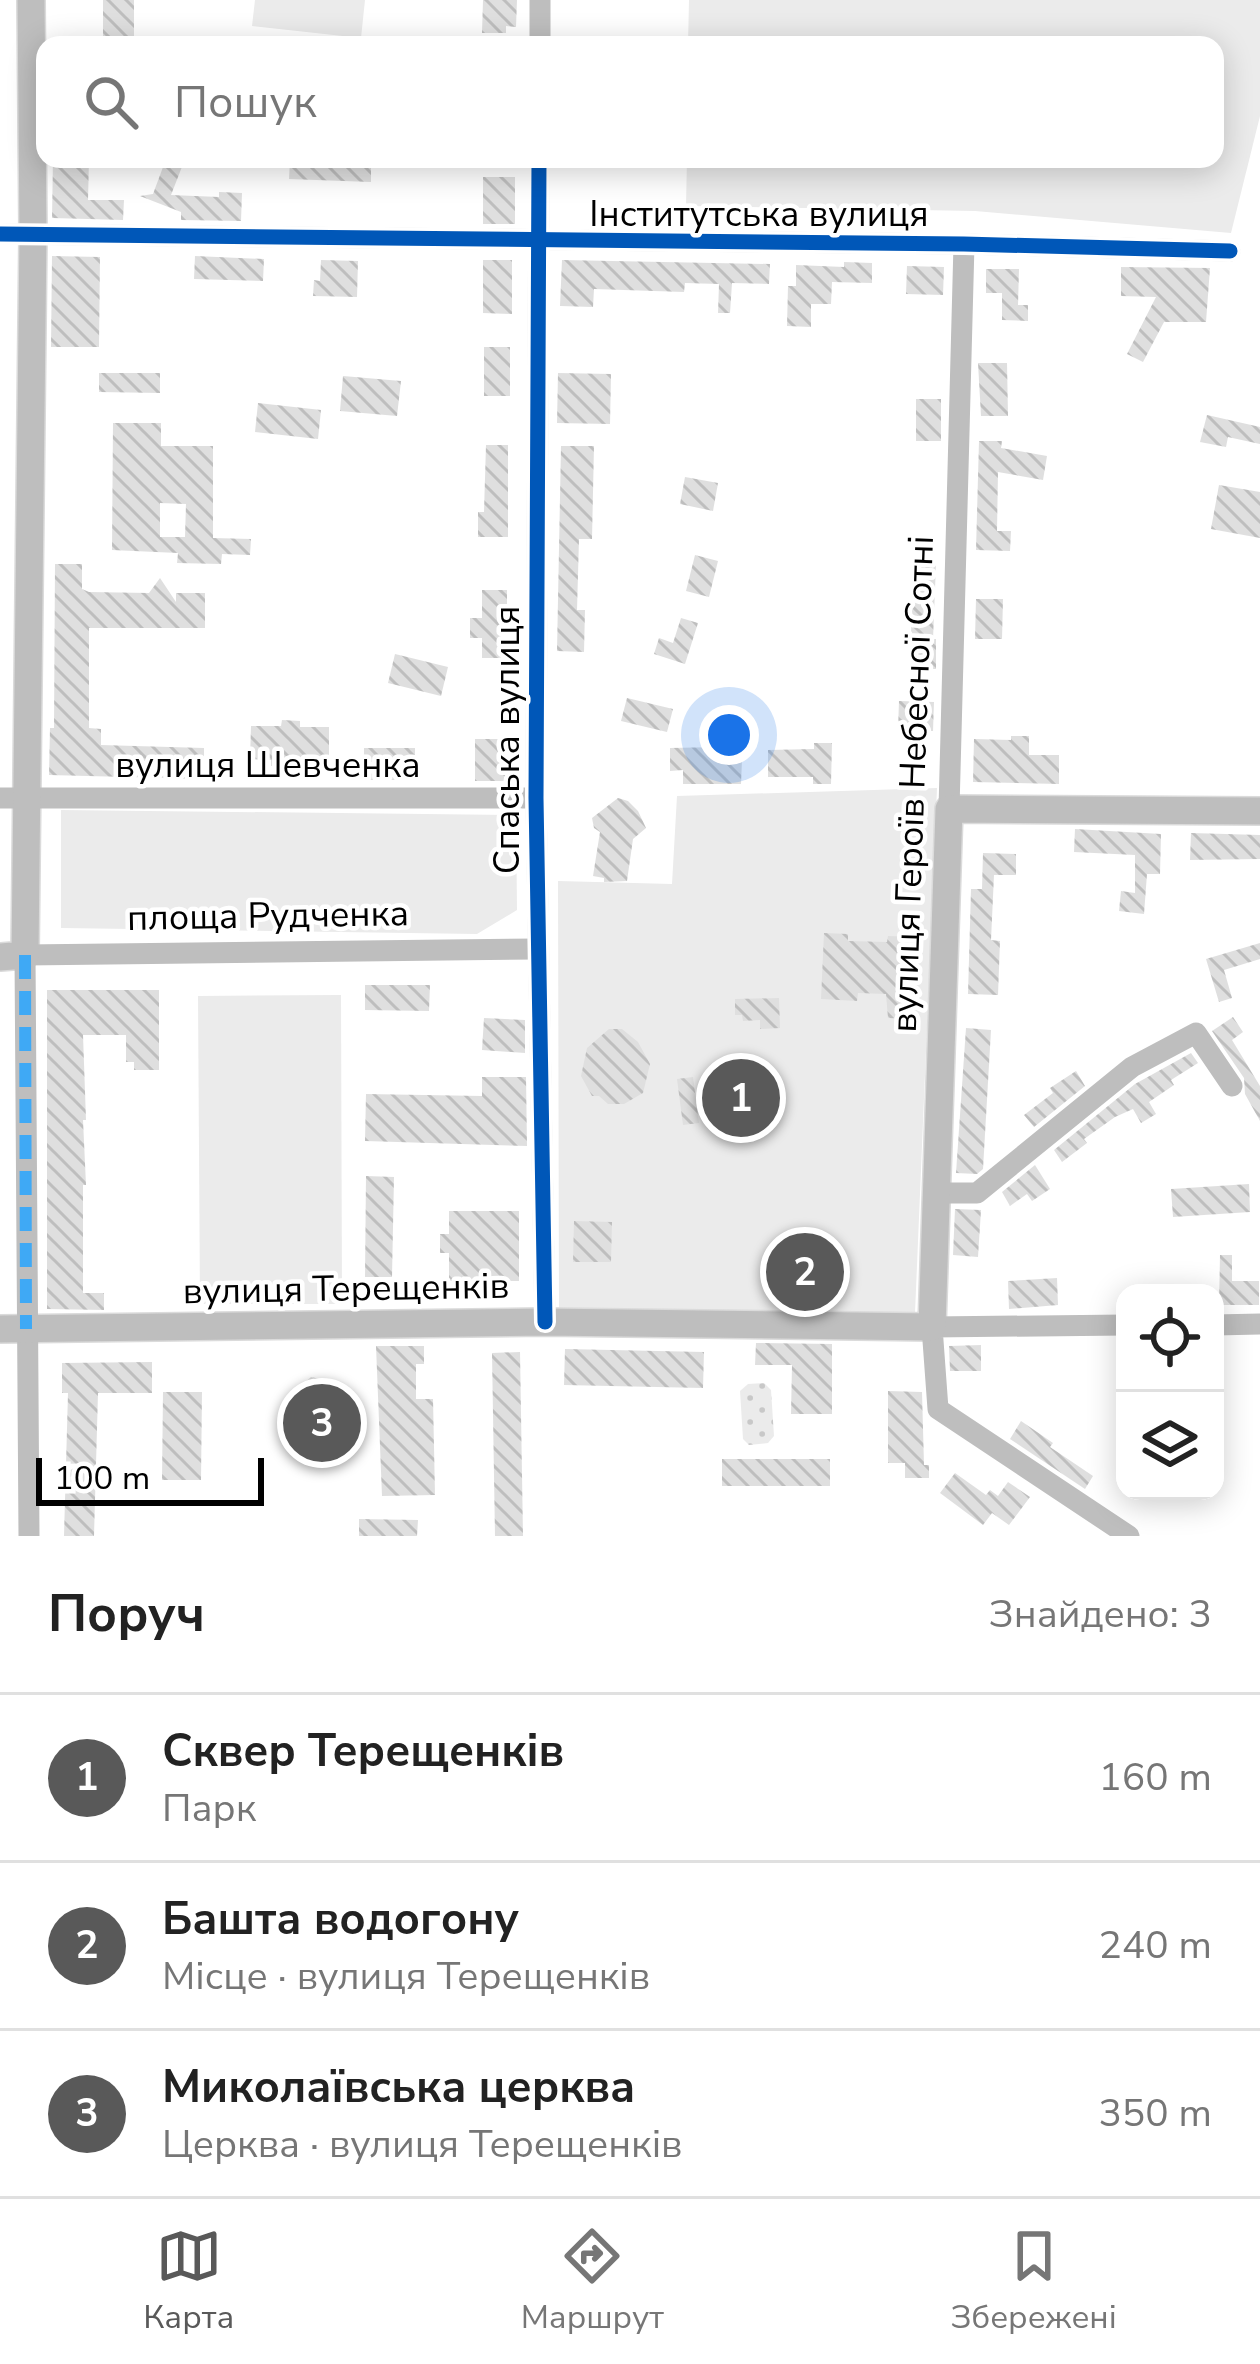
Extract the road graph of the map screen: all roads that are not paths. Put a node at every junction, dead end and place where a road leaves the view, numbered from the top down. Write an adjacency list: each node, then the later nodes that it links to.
1 (31, 0): 6 (main road)
2 (540, 0): 3 (street)
3 (540, 36)
4 (539, 168): 7 (street, Спаська вулиця)
5 (0, 234): 6 (street, Інститутська вулиця)
6 (34, 234): 7 (street, Інститутська вулиця); 10 (main road)
7 (538, 243): 8 (street, Інститутська вулиця); 11 (street, Спаська вулиця)
8 (964, 244): 9 (street, Інститутська вулиця); 12 (street, вулиця Героїв Небесної Сотні)
9 (1230, 251)
10 (14, 798): 11 (street, вулиця Шевченка); 15 (main road)
11 (536, 798): 14 (street, Спаська вулиця)
12 (949, 809): 13 (main road); 17 (main road, вулиця Героїв Небесної Сотні)
13 (1260, 811)
14 (537, 949): 15 (street, площа Рудченка); 18 (street, Спаська вулиця)
15 (13, 956): 23 (street)
16 (1232, 1086): 17 (street)
17 (936, 1193): 22 (main road, вулиця Героїв Небесної Сотні)
18 (545, 1322): 22 (main road, вулиця Терещенків); 23 (main road, вулиця Терещенків)
19 (1224, 1324): 20 (street)
20 (1260, 1324)
21 (1116, 1325): 22 (street, вулиця Терещенків)
22 (932, 1327): 25 (street)
23 (13, 1329): 24 (street)
24 (29, 1536)
25 (1129, 1536)

